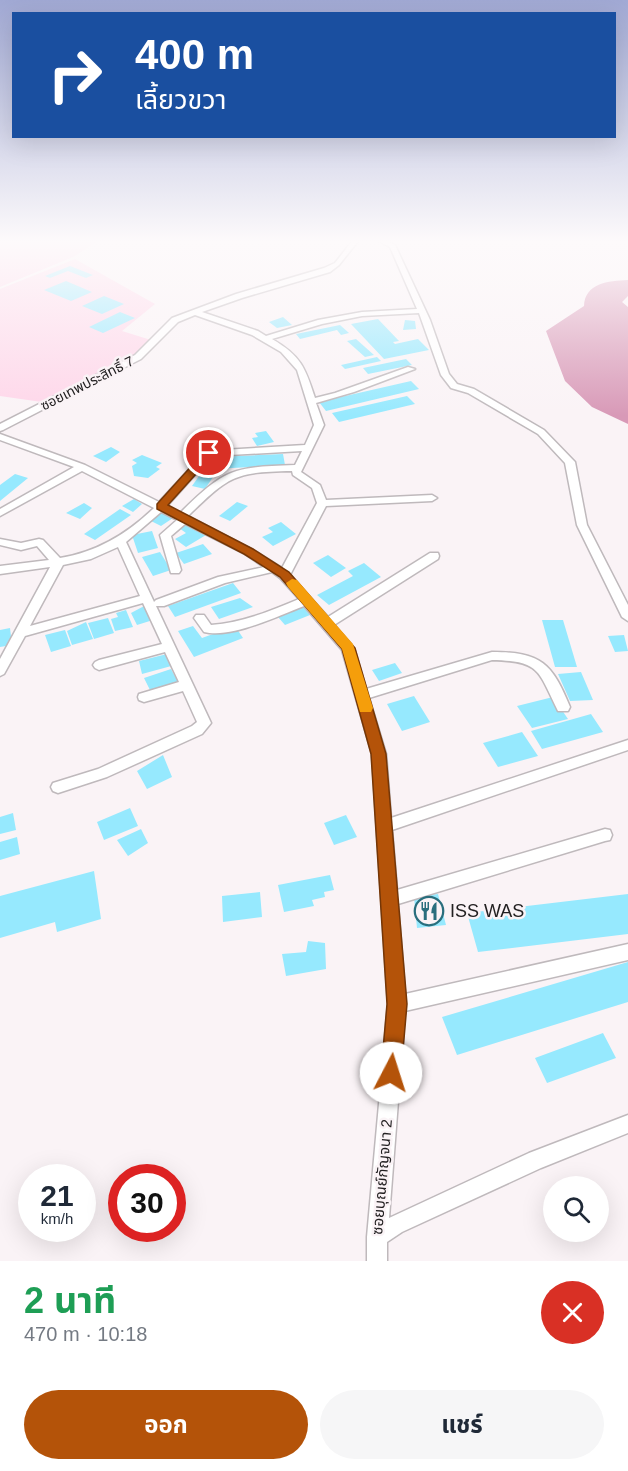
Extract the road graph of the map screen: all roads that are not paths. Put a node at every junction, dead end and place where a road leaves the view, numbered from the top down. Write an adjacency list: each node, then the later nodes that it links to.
1 (236, 299): 4 (street, ซอยเทพประสิทธิ์ 7)
2 (417, 299): 3 (street)
3 (422, 311): 5 (street); 28 (street)
4 (194, 312): 5 (street); 8 (street, ซอยเทพประสิทธิ์ 7)
5 (265, 339): 7 (street)
6 (411, 369): 7 (street)
7 (313, 401): 10 (street)
8 (0, 428)
9 (0, 437): 11 (street, ซอยบุณย์กัญจนา 2)
10 (308, 448): 12 (street); 15 (street)
11 (82, 467): 15 (street, ซอยบุณย์กัญจนา 2); 16 (street)
12 (298, 468): 14 (street); 17 (street)
13 (432, 498): 14 (street)
14 (322, 503): 24 (street)
15 (161, 506): 17 (street, ซอยบุณย์กัญจนา 2); 18 (street)
16 (0, 513)
17 (183, 518): 23 (street); 24 (street, ซอยบุณย์กัญจนา 2)
18 (120, 540): 21 (street); 25 (street)
19 (0, 542): 21 (street)
20 (434, 556): 30 (street)
21 (58, 563): 22 (street); 31 (street)
22 (0, 570)
23 (176, 570)
24 (279, 571): 26 (street, ซอยบุณย์กัญจนา 2); 27 (street)
25 (147, 598): 31 (street); 32 (street)
26 (308, 600): 29 (street); 30 (street, ซอยบุณย์กัญจนา 2)
27 (160, 603)
28 (628, 617)
29 (200, 618)
30 (328, 623): 36 (street, ซอยบุณย์กัญจนา 2)
31 (20, 633): 34 (street)
32 (169, 647): 33 (street); 35 (street)
33 (99, 665)
34 (0, 671)
35 (186, 685): 37 (street); 40 (street)
36 (362, 695): 38 (street); 41 (street, ซอยบุณย์กัญจนา 2)
37 (144, 697)
38 (563, 707)
39 (628, 746): 41 (street)
40 (58, 787)
41 (383, 827): 43 (street, ซอยบุณย์กัญจนา 2)
42 (605, 835): 43 (street)
43 (390, 899): 45 (street, ซอยบุณย์กัญจนา 2)
44 (628, 952): 45 (street)
45 (397, 1004): 47 (street, ซอยบุณย์กัญจนา 2)
46 (628, 1124): 47 (street)
47 (376, 1236): 48 (street, ซอยบุณย์กัญจนา 2)
48 (377, 1261)

